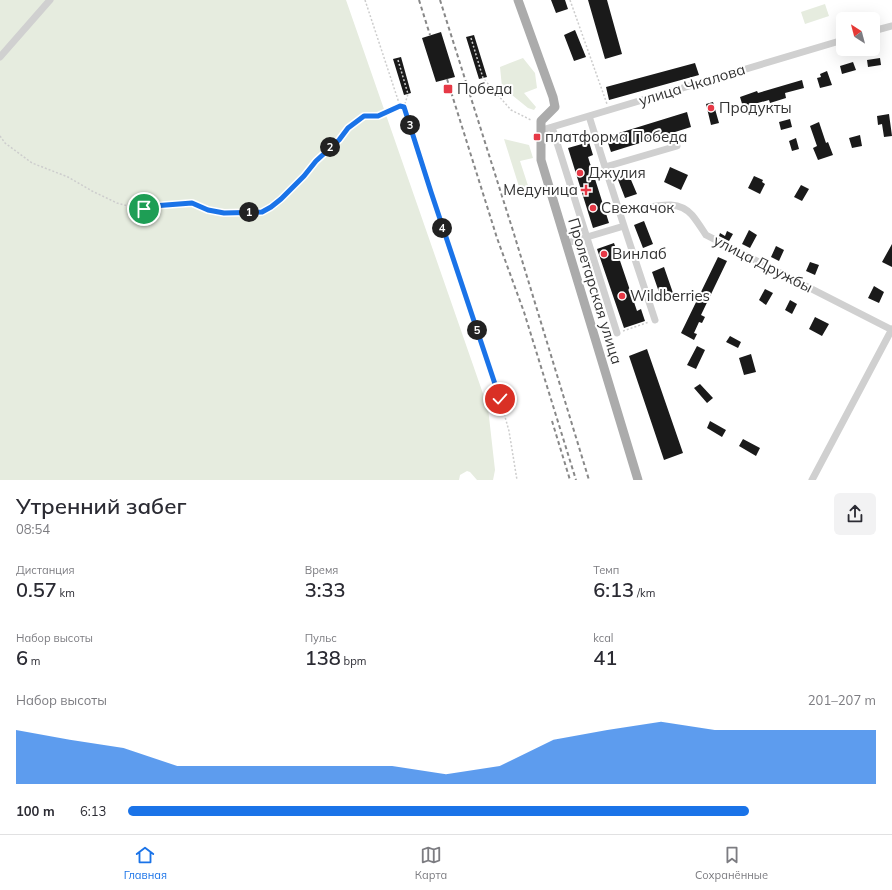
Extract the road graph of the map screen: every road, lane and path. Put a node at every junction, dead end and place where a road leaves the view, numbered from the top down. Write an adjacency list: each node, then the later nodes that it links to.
1 (50, 0): 9 (street)
2 (365, 0): 11 (path)
3 (518, 0): 17 (main road, Пролетарская улица)
4 (570, 0): 13 (path)
5 (892, 26): 6 (street)
6 (880, 29)
7 (471, 38): 15 (path)
8 (836, 42): 13 (street, улица Чкалова)
9 (0, 56)
10 (398, 60): 12 (path)
11 (400, 106): 12 (path); 18 (path)
12 (404, 107): 28 (path)
13 (609, 110): 14 (street, улица Чкалова)
14 (589, 116): 16 (street, улица Чкалова); 20 (street)
15 (531, 120)
16 (552, 126): 17 (street, улица Чкалова); 23 (street)
17 (542, 130): 24 (main road, Пролетарская улица)
18 (0, 136)
19 (677, 146): 20 (street)
20 (605, 167): 22 (street)
21 (639, 209): 26 (street, улица Дружбы)
22 (624, 226): 23 (street); 25 (street)
23 (587, 237): 24 (street); 27 (street)
24 (566, 243): 29 (main road, Пролетарская улица)
25 (655, 320): 27 (path)
26 (892, 330): 30 (street)
27 (617, 333)
28 (517, 480)
29 (638, 480)
30 (812, 480)

